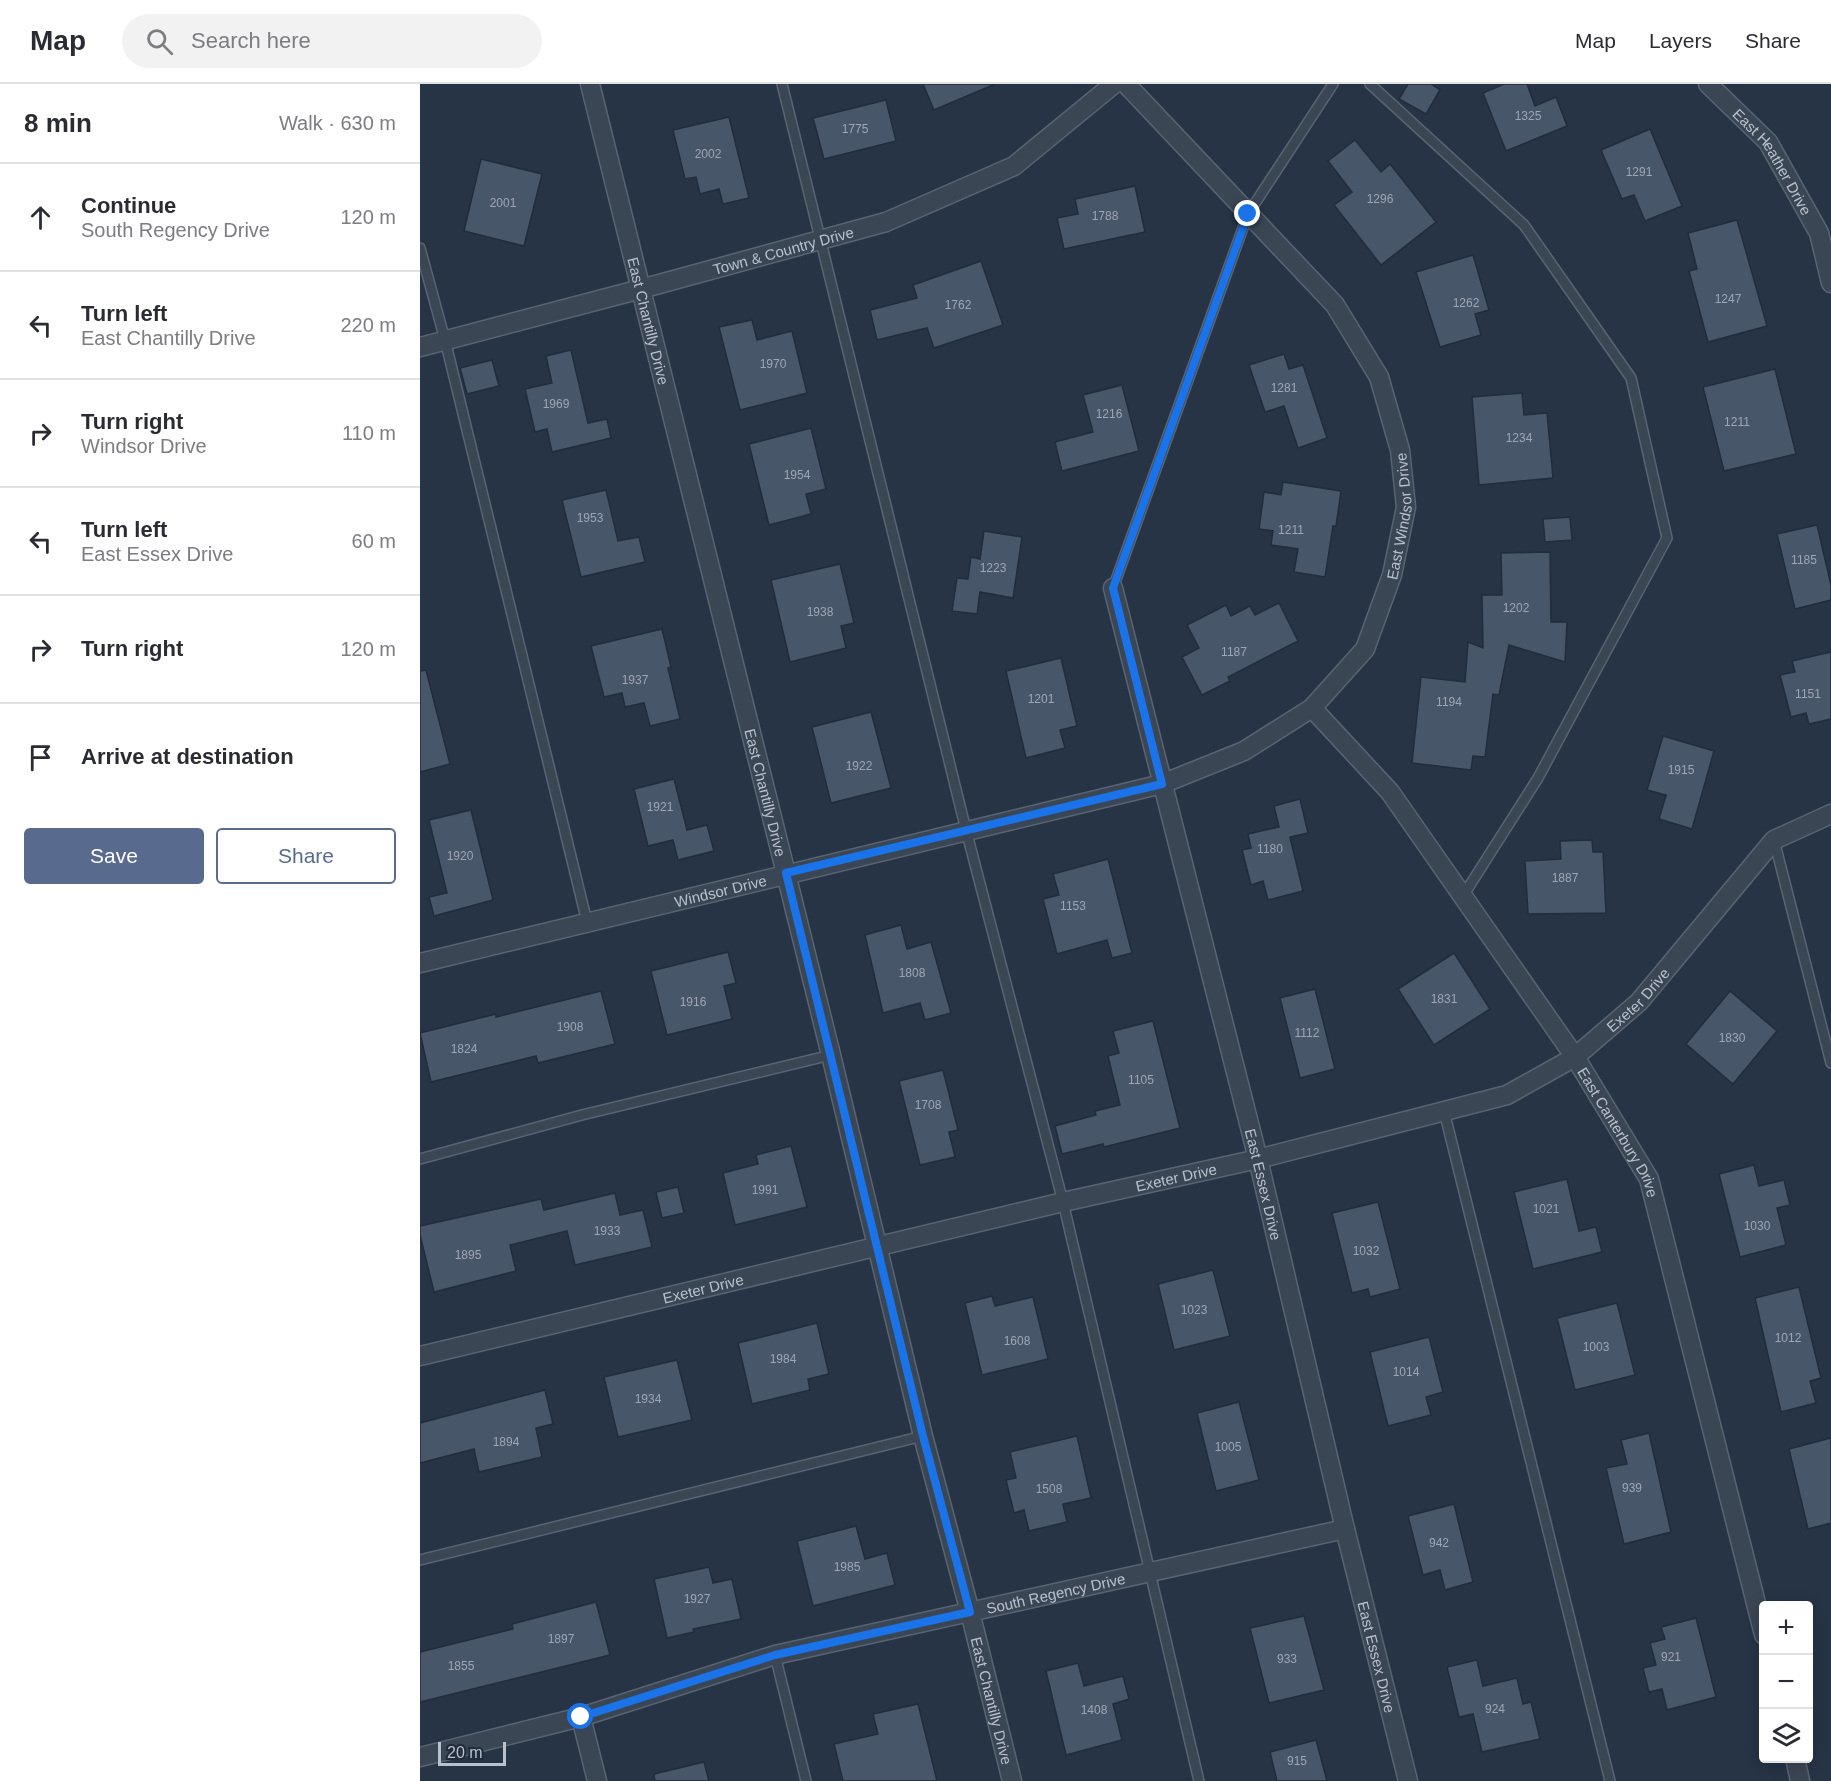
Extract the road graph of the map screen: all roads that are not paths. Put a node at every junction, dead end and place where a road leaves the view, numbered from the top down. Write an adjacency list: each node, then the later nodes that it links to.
1 (590, 84): 12 (street, East Chantilly Drive)
2 (782, 84): 9 (lane)
3 (1114, 84): 9 (street, Town & Country Drive)
4 (1126, 84): 8 (street, East Windsor Drive)
5 (1333, 84): 8 (lane)
6 (1370, 84): 22 (lane)
7 (1708, 84): 11 (street, East Heather Drive)
8 (1248, 214): 15 (lane); 16 (street, East Windsor Drive)
9 (822, 239): 12 (street, Town & Country Drive); 19 (lane)
10 (420, 248): 13 (lane)
11 (1831, 283)
12 (640, 289): 13 (street, Town & Country Drive); 21 (street, East Chantilly Drive)
13 (445, 340): 14 (street, Town & Country Drive); 23 (lane)
14 (420, 347)
15 (1113, 588): 17 (street, East Essex Drive)
16 (1312, 708): 17 (street, East Windsor Drive); 22 (street, East Canterbury Drive)
17 (1162, 784): 19 (street, Windsor Drive); 30 (street, East Essex Drive)
18 (1831, 814): 20 (street, Exeter Drive)
19 (966, 830): 21 (street, Windsor Drive); 31 (lane)
20 (1774, 840): 26 (street, Exeter Drive); 27 (lane)
21 (786, 873): 23 (street, Windsor Drive); 25 (street, East Chantilly Drive)
22 (1463, 896): 26 (street, East Canterbury Drive)
23 (587, 922): 24 (street, Windsor Drive)
24 (420, 963)
25 (831, 1055): 29 (lane); 32 (street, East Chantilly Drive)
26 (1575, 1057): 28 (street, Exeter Drive); 39 (street, East Canterbury Drive)
27 (1831, 1063)
28 (1444, 1111): 30 (street, Exeter Drive); 49 (lane)
29 (420, 1159)
30 (1258, 1159): 31 (street, Exeter Drive); 35 (street, East Essex Drive)
31 (1063, 1202): 32 (street, Exeter Drive); 37 (lane)
32 (877, 1247): 33 (street, Exeter Drive); 34 (street, East Chantilly Drive)
33 (420, 1356)
34 (923, 1436): 36 (lane); 38 (street, East Chantilly Drive)
35 (1345, 1529): 37 (street, South Regency Drive); 48 (street, East Essex Drive)
36 (420, 1560)
37 (1150, 1572): 38 (street, South Regency Drive); 47 (lane)
38 (970, 1612): 40 (street, South Regency Drive); 46 (street, East Chantilly Drive)
39 (1759, 1615)
40 (775, 1655): 41 (street, South Regency Drive); 45 (lane)
41 (581, 1717): 42 (street, South Regency Drive); 44 (street)
42 (420, 1757)
43 (1796, 1763): 50 (street)
44 (597, 1781)
45 (806, 1781)
46 (1012, 1781)
47 (1199, 1781)
48 (1408, 1781)
49 (1610, 1781)
50 (1800, 1781)

